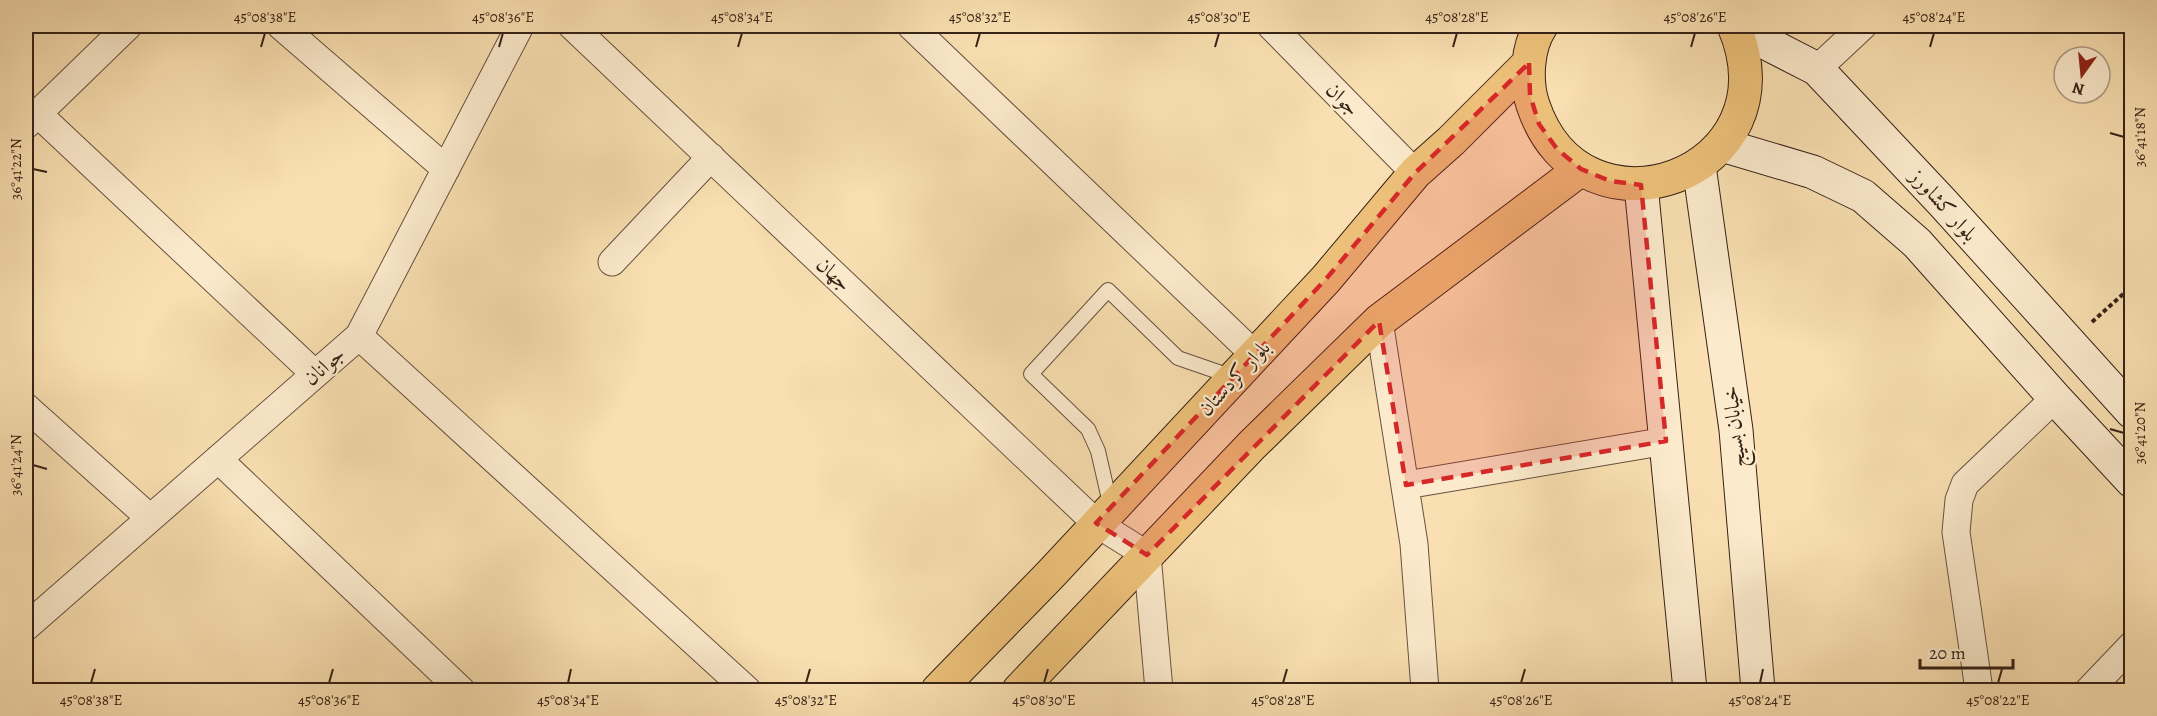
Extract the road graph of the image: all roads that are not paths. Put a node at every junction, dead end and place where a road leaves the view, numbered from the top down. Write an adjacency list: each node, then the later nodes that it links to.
1 (128, 26): 12 (street)
2 (281, 26): 15 (street)
3 (520, 26): 15 (street, جوانان)
4 (572, 26): 14 (street, جهان)
5 (911, 26): 22 (street)
6 (1271, 26): 17 (street, جوان)
7 (1541, 26): 10 (main road)
8 (1735, 26): 11 (main road, بلوار کشاورز); 13 (main road)
9 (1863, 26): 11 (street)
10 (1529, 63): 16 (main road); 17 (main road, بلوار کردستان)
11 (1817, 69): 26 (main road, بلوار کشاورز)
12 (31, 119): 23 (street)
13 (1711, 155): 18 (main road); 24 (main road); 43 (main road, خیابان بسیج)
14 (711, 157): 19 (street); 31 (street, جهان)
15 (446, 169): 21 (street, جوانان)
16 (1581, 169): 18 (main road); 20 (main road)
17 (1415, 173): 22 (main road, بلوار کردستان)
18 (1641, 185): 27 (main road)
19 (612, 262)
20 (1379, 321): 30 (street); 33 (main road)
21 (359, 336): 23 (street, جوانان); 37 (street)
22 (1245, 366): 31 (main road, بلوار کردستان); 31 (lane)
23 (315, 374): 28 (street, جوانان)
24 (2055, 398): 29 (main road); 44 (street)
25 (26, 407): 32 (street)
26 (2132, 412)
27 (1666, 441): 30 (street); 42 (main road)
28 (218, 459): 32 (street, جوانان); 36 (street)
29 (2132, 481)
30 (1406, 485): 41 (street)
31 (1104, 515): 33 (street, جهان); 38 (main road, بلوار کردستان)
32 (150, 518): 34 (street, جوانان)
33 (1148, 555): 39 (main road); 40 (street)
34 (26, 627)
35 (2132, 645): 45 (street)
36 (460, 690)
37 (747, 690)
38 (938, 690)
39 (1019, 690)
40 (1159, 690)
41 (1425, 690)
42 (1690, 690)
43 (1758, 690)
44 (1979, 690)
45 (2089, 690)

